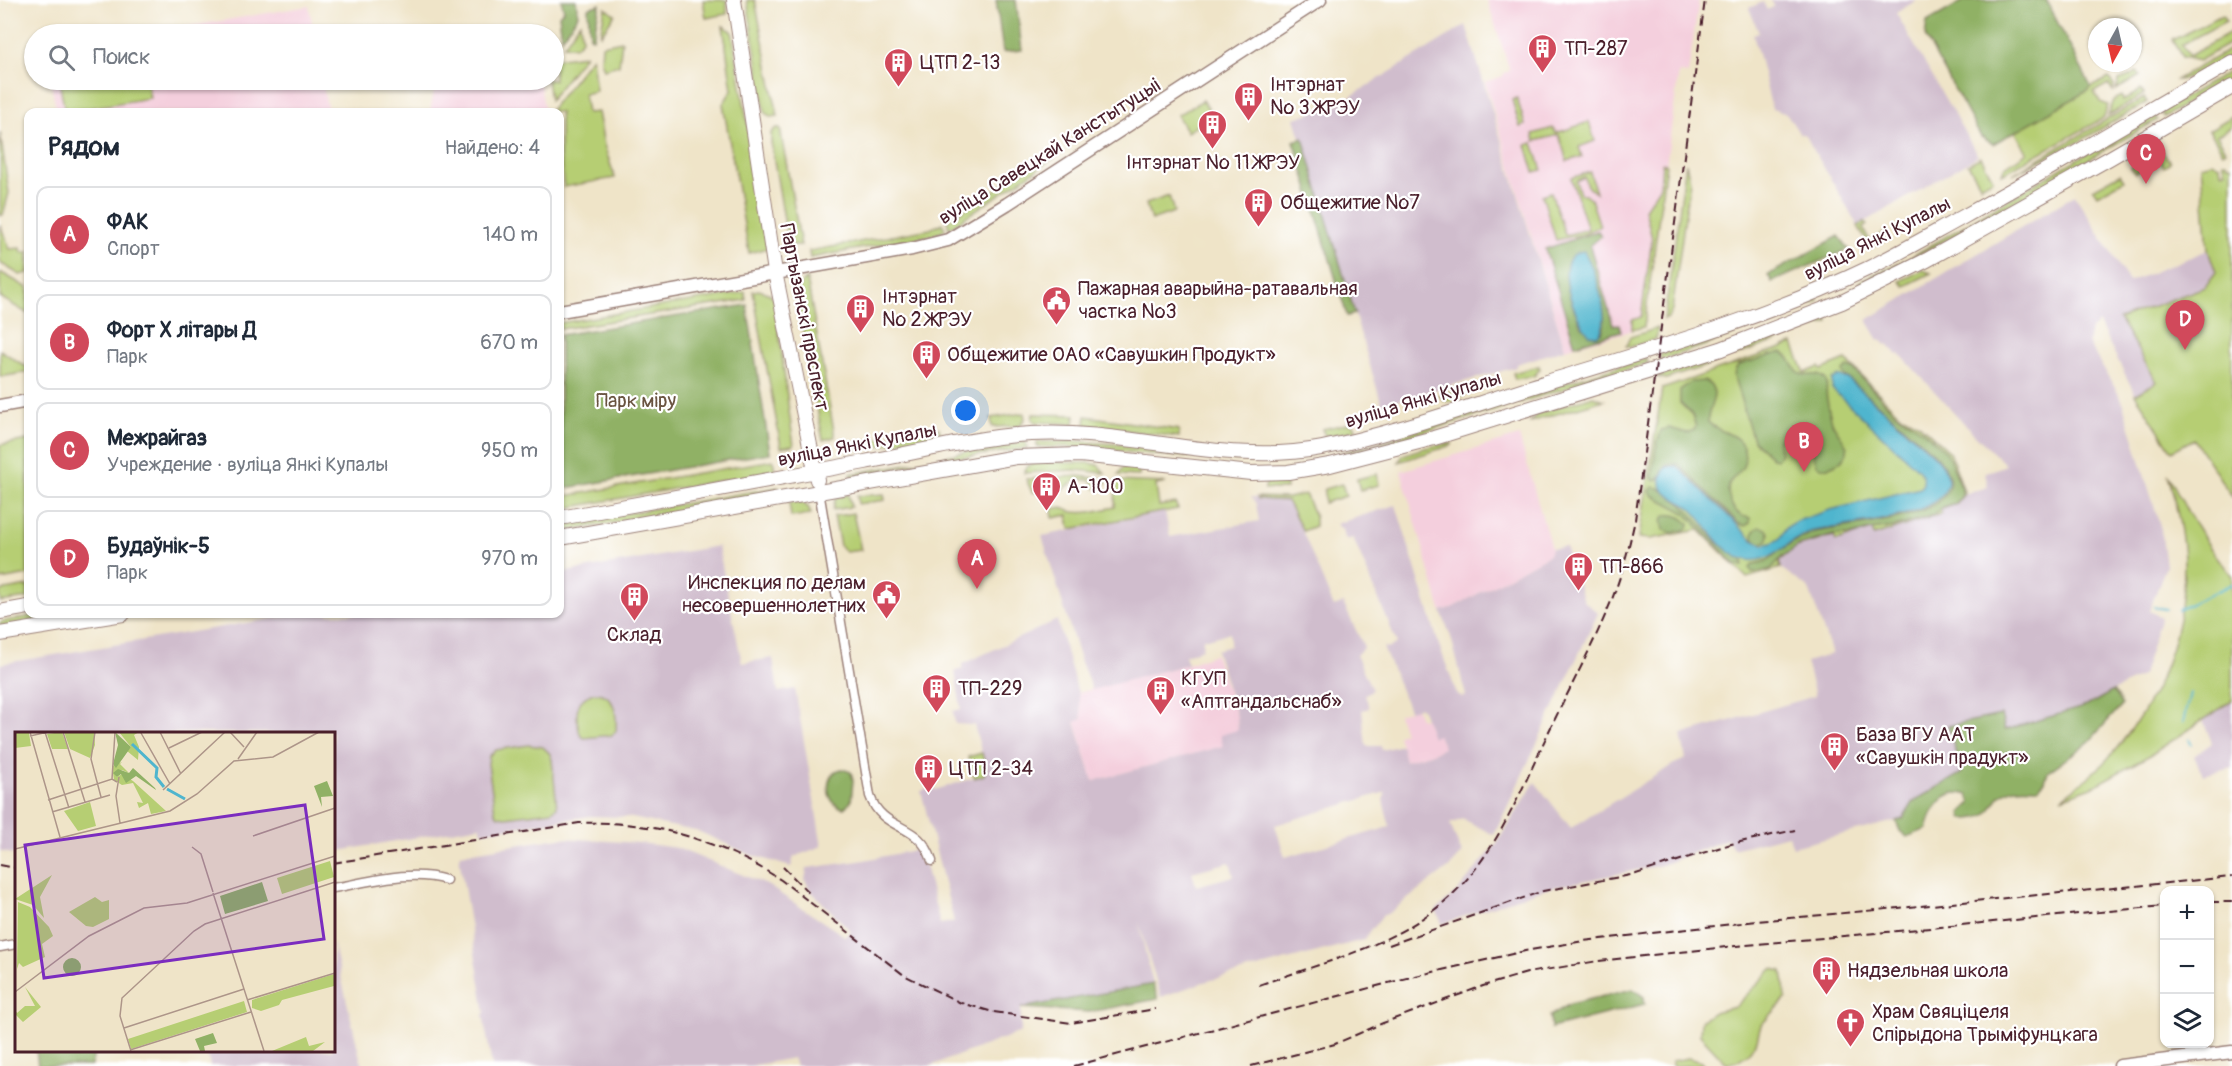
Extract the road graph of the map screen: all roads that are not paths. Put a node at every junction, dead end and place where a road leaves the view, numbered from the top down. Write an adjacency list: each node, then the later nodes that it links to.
1 (734, 0): 5 (main road, Партызанскі праспект)
2 (1320, 0): 5 (main road, вуліца Савецкай Канстытуцыі)
3 (2232, 62): 6 (main road, вуліца Янкі Купалы)
4 (2232, 87): 7 (main road, вуліца Янкі Купалы)
5 (775, 272): 8 (main road, вуліца Савецкай Канстытуцыі); 13 (main road, Партызанскі праспект)
6 (1834, 284): 7 (main road); 11 (main road, вуліца Янкі Купалы)
7 (1842, 302): 12 (main road, вуліца Янкі Купалы)
8 (564, 309)
9 (24, 402): 10 (main road)
10 (0, 406)
11 (1306, 450): 12 (main road); 13 (main road, вуліца Янкі Купалы)
12 (1309, 470): 14 (main road, вуліца Янкі Купалы)
13 (816, 471): 14 (main road, Партызанскі праспект); 15 (main road, вуліца Янкі Купалы)
14 (819, 491): 16 (main road, вуліца Янкі Купалы); 21 (street, Партызанскі праспект)
15 (564, 517)
16 (564, 537)
17 (24, 608): 18 (main road)
18 (0, 612)
19 (96, 618): 20 (main road)
20 (0, 634)
21 (932, 861)
22 (446, 880): 23 (street)
23 (334, 888)
24 (15, 944): 25 (street)
25 (0, 947)
26 (2232, 1052): 27 (main road)
27 (2120, 1066)

